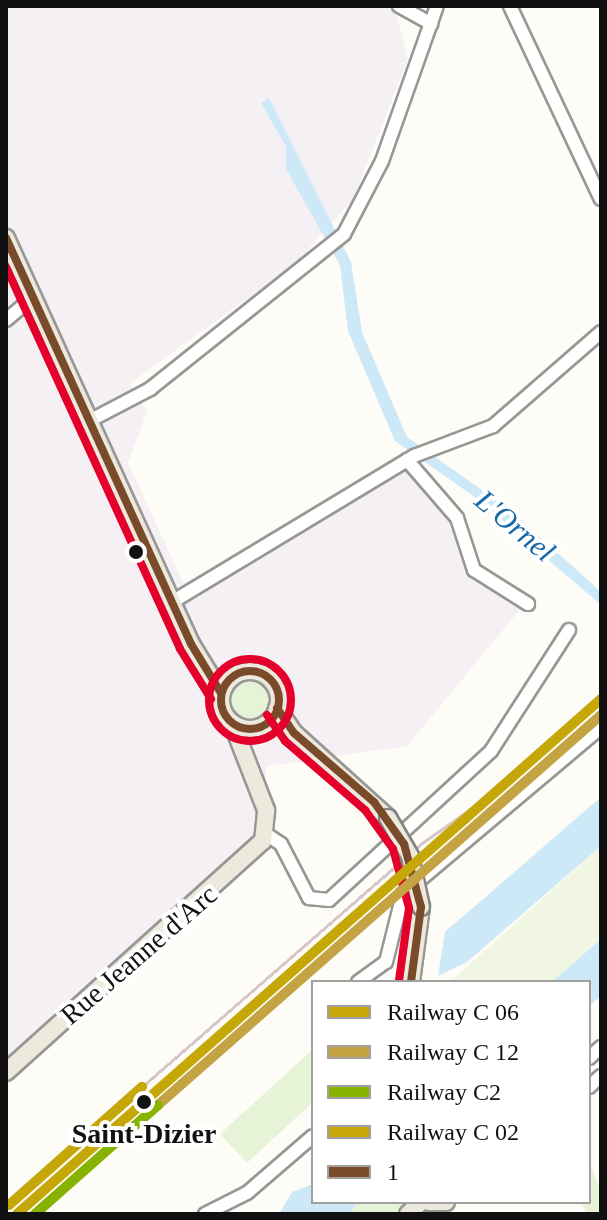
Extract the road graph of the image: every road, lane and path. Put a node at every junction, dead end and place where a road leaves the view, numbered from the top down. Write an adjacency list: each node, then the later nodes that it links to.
1 (399, 6): 4 (street)
2 (437, 6): 4 (street)
3 (510, 6): 5 (street)
4 (431, 24): 10 (street)
5 (601, 199)
6 (6, 238): 7 (main road)
7 (33, 297): 8 (street); 10 (main road)
8 (6, 320)
9 (601, 332): 11 (street)
10 (91, 420): 12 (main road)
11 (410, 458): 12 (street); 13 (street)
12 (172, 602): 15 (main road)
13 (528, 604)
14 (569, 630): 24 (street)
15 (199, 657): 16 (main road); 17 (main road)
16 (235, 674): 17 (main road); 18 (main road)
17 (221, 693): 19 (main road)
18 (277, 708): 20 (main road); 22 (main road)
19 (232, 723): 20 (main road); 23 (main road)
20 (260, 726): 22 (main road); 23 (main road)
21 (601, 727): 25 (street)
22 (294, 733): 26 (main road, bridge)
23 (244, 760): 24 (main road)
24 (266, 834): 27 (main road, Rue Jeanne d'Arc)
25 (361, 980)
26 (411, 980)
27 (6, 1072)
28 (311, 1138): 29 (street)
29 (205, 1214)

